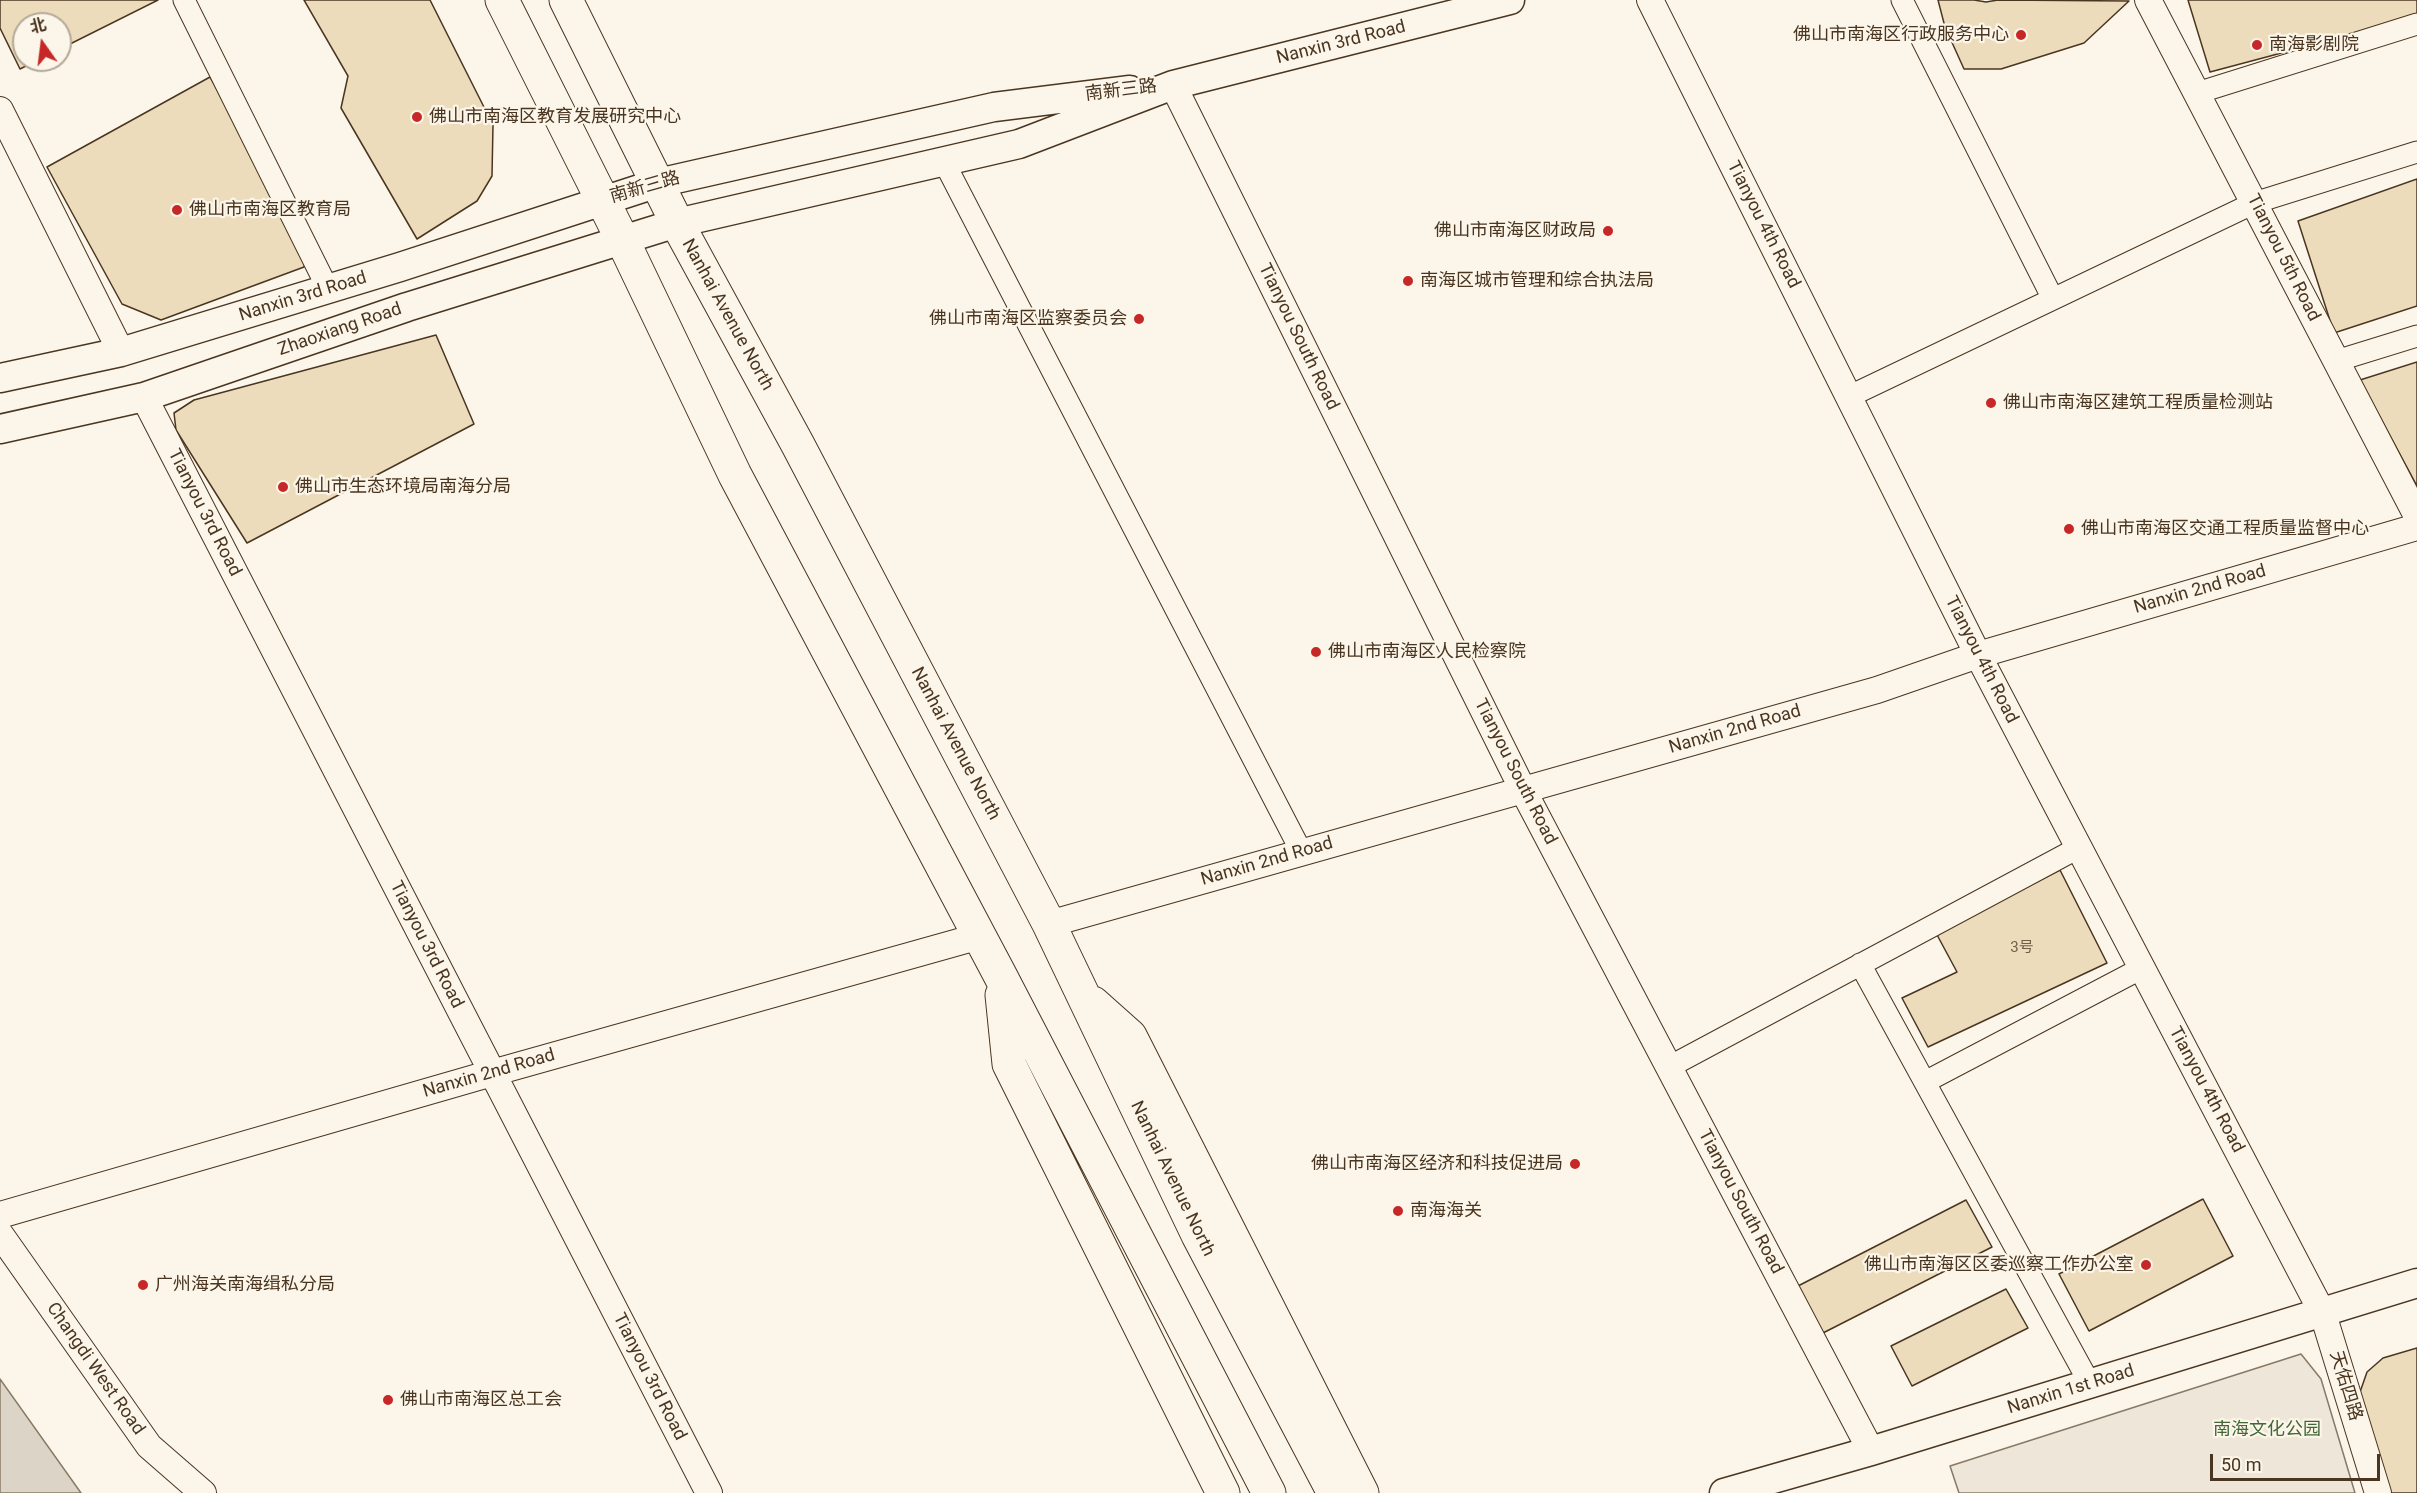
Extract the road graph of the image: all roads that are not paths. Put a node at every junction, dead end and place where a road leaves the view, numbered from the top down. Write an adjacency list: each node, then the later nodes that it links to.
1 (501, 0): 15 (highway)
2 (566, 0): 14 (highway, Nanhai Avenue North)
3 (1510, 0): 9 (main road, Nanxin 3rd Road)
4 (1650, 0): 26 (street, Tianyou 4th Road)
5 (1902, 0): 20 (street)
6 (2148, 0): 10 (street, Tianyou 5th Road)
7 (189, 2): 19 (street)
8 (2417, 24): 10 (street)
9 (1173, 85): 13 (main road, 南新三路); 14 (main road, 南新三路); 31 (street, Tianyou South Road)
10 (2197, 93): 16 (street, Tianyou 5th Road)
11 (0, 110): 22 (street)
12 (2417, 152): 16 (street)
13 (943, 160): 17 (main road, 南新三路); 33 (street)
14 (658, 183): 15 (main road, 南新三路); 17 (highway, Nanhai Avenue North)
15 (601, 201): 18 (highway); 19 (main road, Nanxin 3rd Road)
16 (2254, 203): 20 (street); 23 (street, Tianyou 5th Road)
17 (677, 223): 18 (main road, Zhaoxiang Road); 34 (highway, Nanhai Avenue North)
18 (622, 240): 25 (main road, Zhaoxiang Road); 35 (highway)
19 (328, 289): 22 (main road, Nanxin 3rd Road)
20 (2053, 299): 26 (street)
21 (2417, 336): 23 (street)
22 (121, 352): 24 (main road, Nanxin 3rd Road)
23 (2336, 361): 28 (street, Tianyou 5th Road)
24 (0, 378)
25 (144, 397): 27 (main road, Zhaoxiang Road); 41 (street, Tianyou 3rd Road)
26 (1848, 397): 30 (street, Tianyou 4th Road)
27 (0, 429)
28 (2417, 516)
29 (2417, 526): 30 (street, Nanxin 2nd Road)
30 (1978, 655): 31 (street, Nanxin 2nd Road); 32 (street, Tianyou 4th Road)
31 (1523, 790): 33 (street, Nanxin 2nd Road); 40 (street, Tianyou South Road)
32 (2078, 848): 36 (street); 37 (street, Tianyou 4th Road)
33 (1302, 853): 34 (street, Nanxin 2nd Road)
34 (1050, 924): 39 (highway, Nanhai Avenue North)
35 (980, 936): 38 (highway); 41 (street, Nanxin 2nd Road)
36 (1860, 964): 40 (street); 42 (street)
37 (2142, 968): 42 (street); 46 (street, Tianyou 4th Road)
38 (1000, 975): 51 (highway); 52 (highway)
39 (1084, 995): 53 (highway, Nanhai Avenue North); 54 (highway)
40 (1669, 1067): 48 (street, Tianyou South Road)
41 (492, 1073): 43 (street, Nanxin 2nd Road); 50 (street, Tianyou 3rd Road)
42 (1925, 1082): 47 (street)
43 (0, 1215)
44 (0, 1234): 49 (street, Changdi West Road)
45 (2417, 1283): 46 (main road, Nanxin 1st Road)
46 (2323, 1314): 47 (main road, Nanxin 1st Road); 56 (street, 天佑四路)
47 (2090, 1384): 48 (main road, Nanxin 1st Road)
48 (1871, 1451): 55 (main road, Nanxin 1st Road)
49 (203, 1493)
50 (708, 1493)
51 (1223, 1493)
52 (1269, 1493)
53 (1334, 1493)
54 (1362, 1493)
55 (1724, 1493)
56 (2378, 1493)

